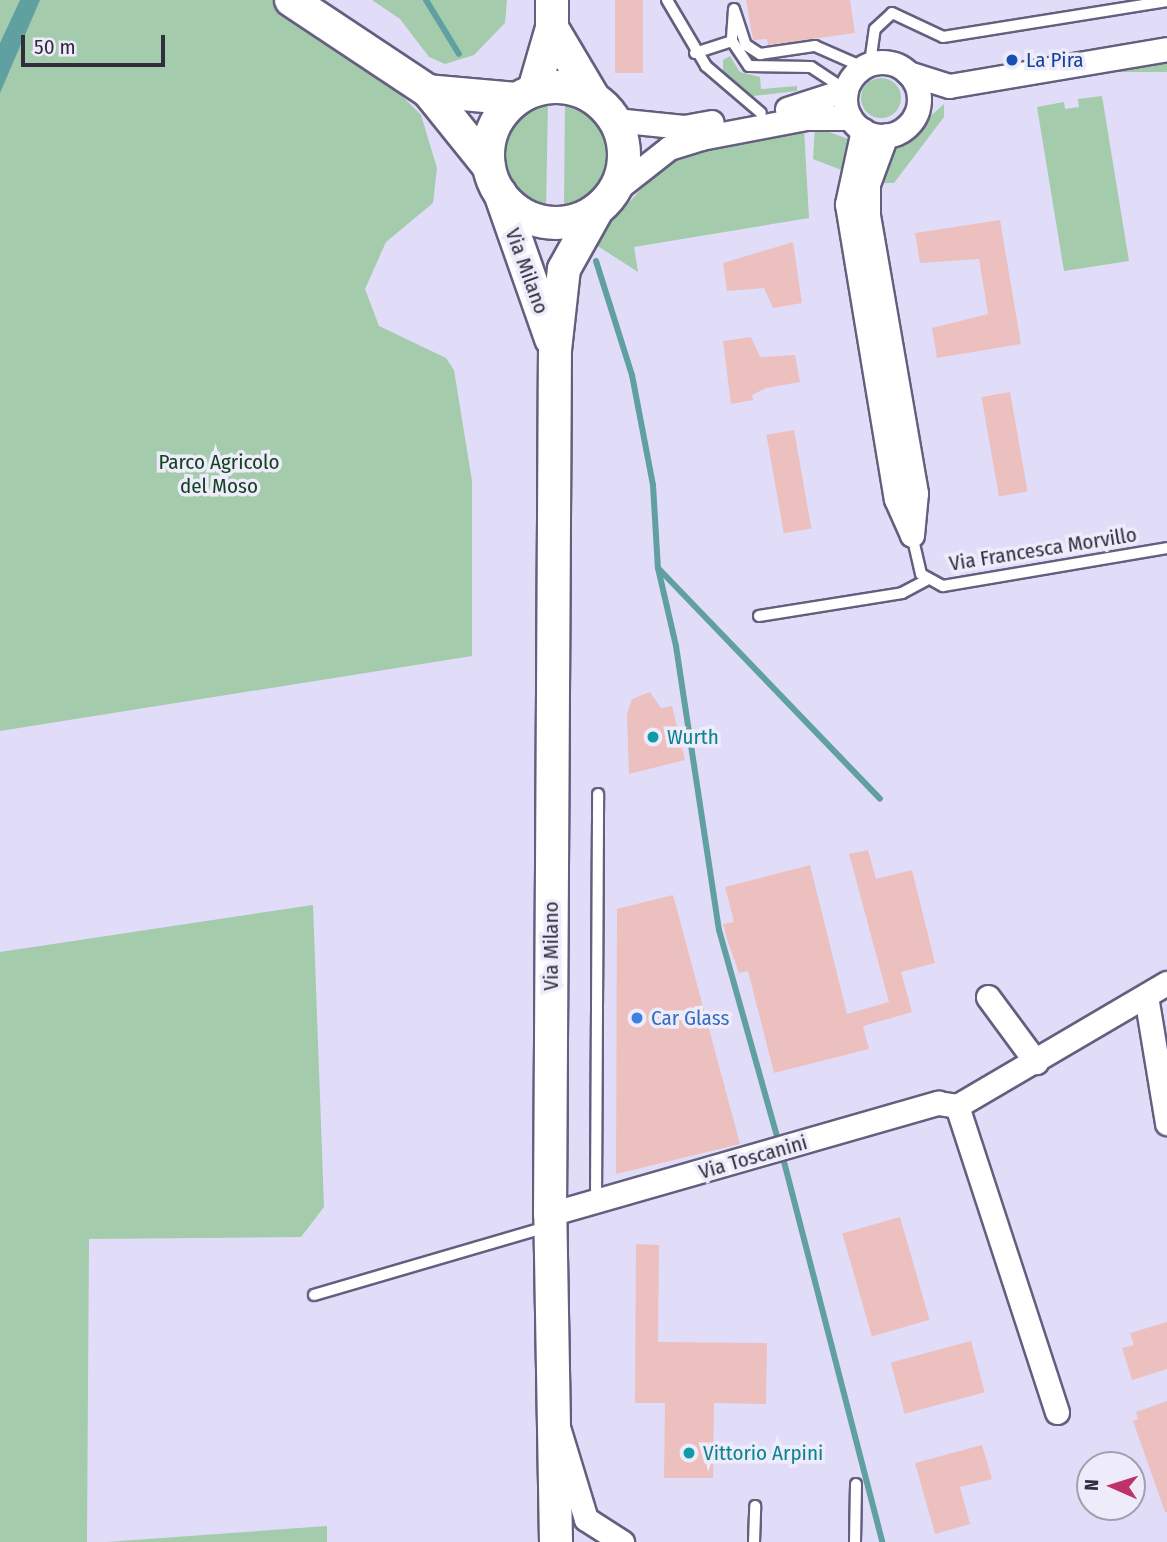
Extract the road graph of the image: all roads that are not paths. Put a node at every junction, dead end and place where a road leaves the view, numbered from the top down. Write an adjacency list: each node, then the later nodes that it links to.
1 (291, 0): 12 (main road)
2 (667, 0): 7 (lane)
3 (1167, 1): 8 (lane)
4 (552, 14): 13 (main road, Via Milano); 15 (main road, Via Milano)
5 (733, 41): 7 (lane); 8 (lane); 9 (lane)
6 (1167, 49): 11 (street)
7 (695, 53): 16 (lane)
8 (866, 65): 10 (street); 14 (street)
9 (825, 72): 14 (lane); 14 (lane)
10 (908, 73): 11 (street); 17 (street)
11 (949, 86): 17 (street)
12 (428, 91): 13 (main road); 21 (main road)
13 (526, 94): 15 (main road); 21 (main road, Via Milano)
14 (836, 94): 16 (street); 19 (street)
15 (593, 97): 18 (main road, Via Milano)
16 (761, 113): 18 (street)
17 (916, 113): 20 (street)
18 (615, 120): 22 (main road, Via Milano)
19 (857, 124): 20 (street); 22 (street); 23 (street)
20 (886, 135): 23 (street)
21 (494, 180): 22 (main road, Via Milano); 24 (main road, Via Milano)
22 (605, 201): 24 (main road, Via Milano)
23 (875, 312): 25 (street)
24 (555, 350): 37 (main road, Via Milano)
25 (912, 535): 27 (lane)
26 (1167, 548): 27 (lane, Via Francesca Morvillo)
27 (926, 580): 28 (lane)
28 (759, 616)
29 (598, 794): 36 (lane)
30 (1167, 983): 31 (street, Via Toscanini)
31 (1146, 996): 33 (street, Via Toscanini); 35 (street)
32 (988, 997): 33 (street)
33 (1036, 1062): 34 (street, Via Toscanini)
34 (957, 1106): 36 (street, Via Toscanini); 39 (street)
35 (1167, 1123)
36 (596, 1202): 37 (street, Via Toscanini)
37 (550, 1220): 38 (lane); 40 (main road, Via Milano)
38 (314, 1295)
39 (1057, 1412)
40 (555, 1419): 43 (street); 44 (main road, Via Milano)
41 (856, 1484): 47 (lane)
42 (755, 1506): 46 (lane)
43 (616, 1539): 45 (street)
44 (556, 1542)
45 (562, 1542)
46 (754, 1542)
47 (855, 1542)

